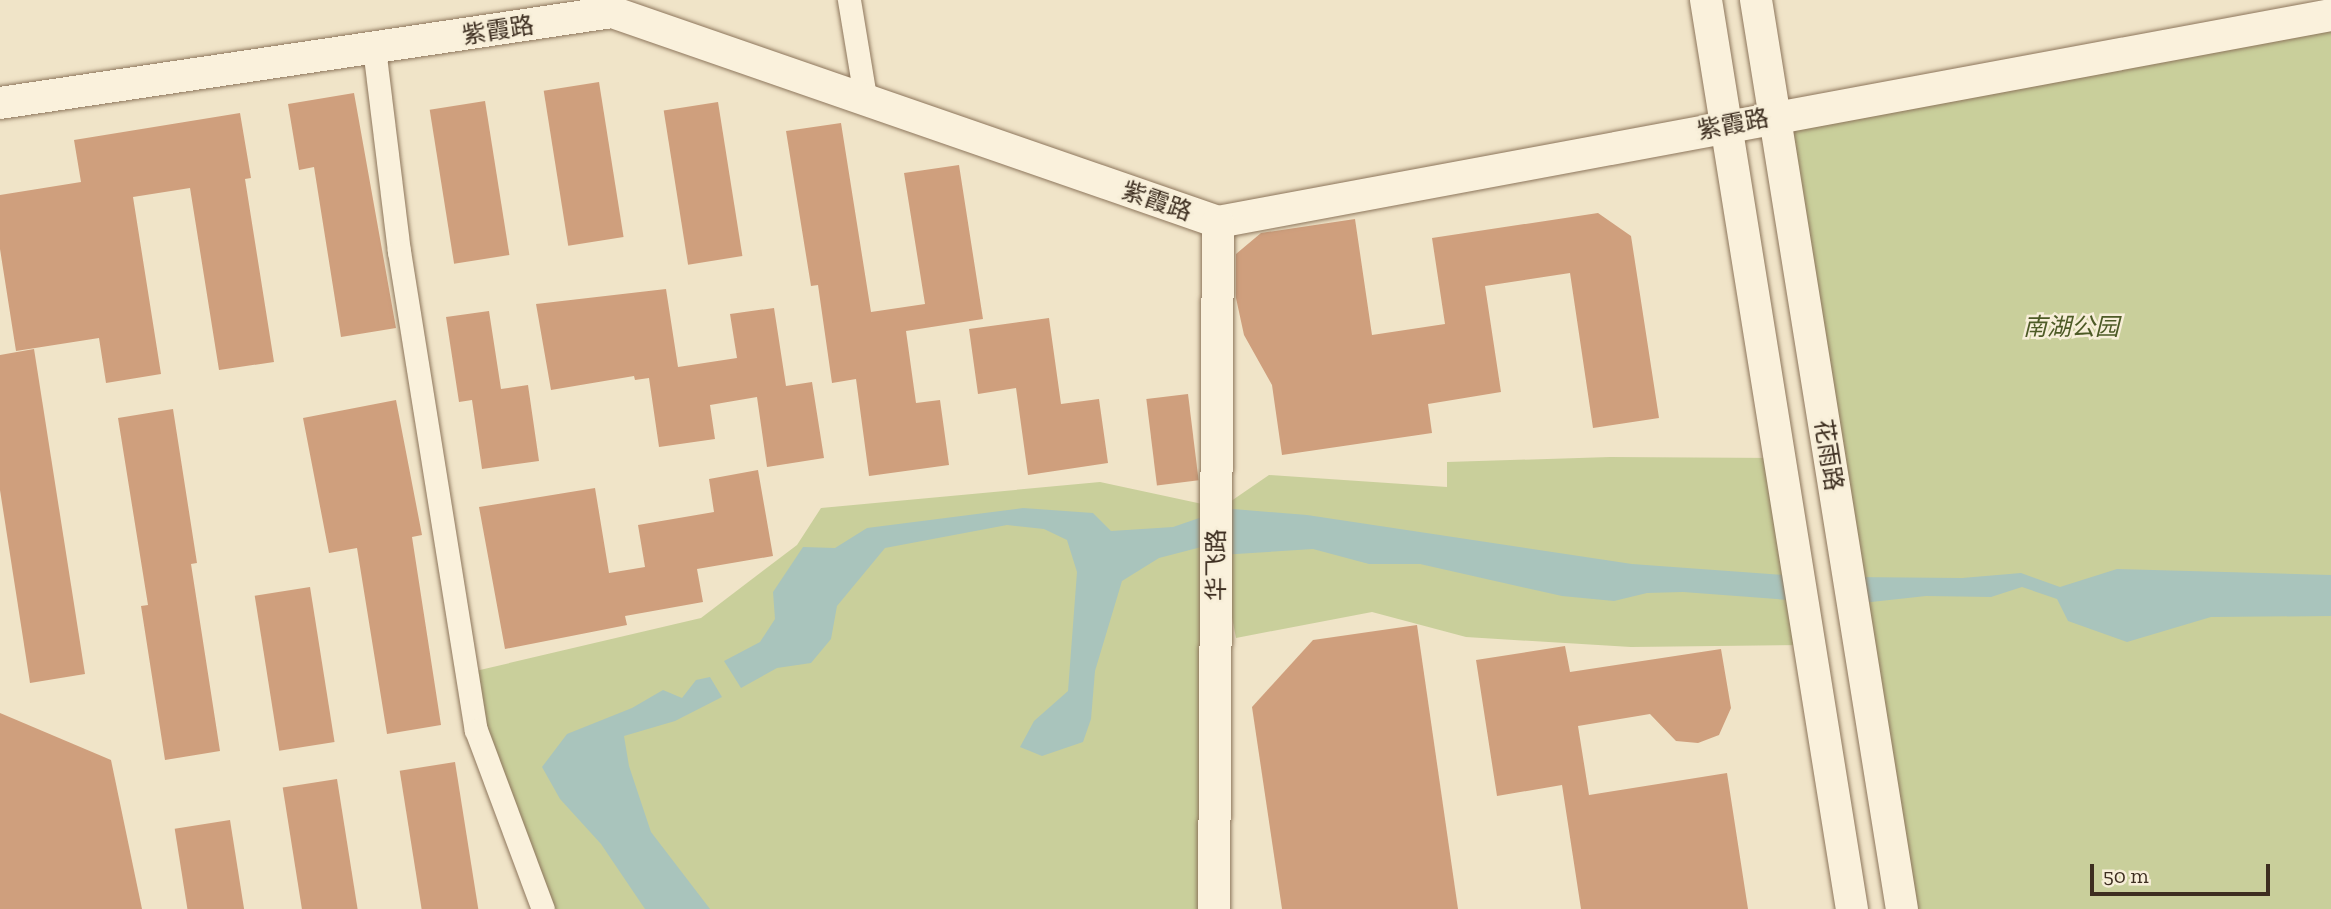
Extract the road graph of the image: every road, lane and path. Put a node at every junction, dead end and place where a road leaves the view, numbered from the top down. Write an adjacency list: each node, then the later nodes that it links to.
1 (849, 0): 7 (street)
2 (1706, 0): 9 (street)
3 (1756, 0): 8 (street, 花雨路)
4 (2331, 15): 8 (street, 紫霞路)
5 (374, 48): 6 (street, 紫霞路); 7 (street, 紫霞路); 11 (street)
6 (0, 103)
7 (866, 103): 10 (street, 紫霞路)
8 (1774, 116): 9 (street, 紫霞路); 14 (street, 花雨路)
9 (1726, 125): 10 (street, 紫霞路); 13 (street)
10 (1218, 222): 12 (street, 华飞路)
11 (543, 909)
12 (1214, 909)
13 (1852, 909)
14 (1902, 909)

